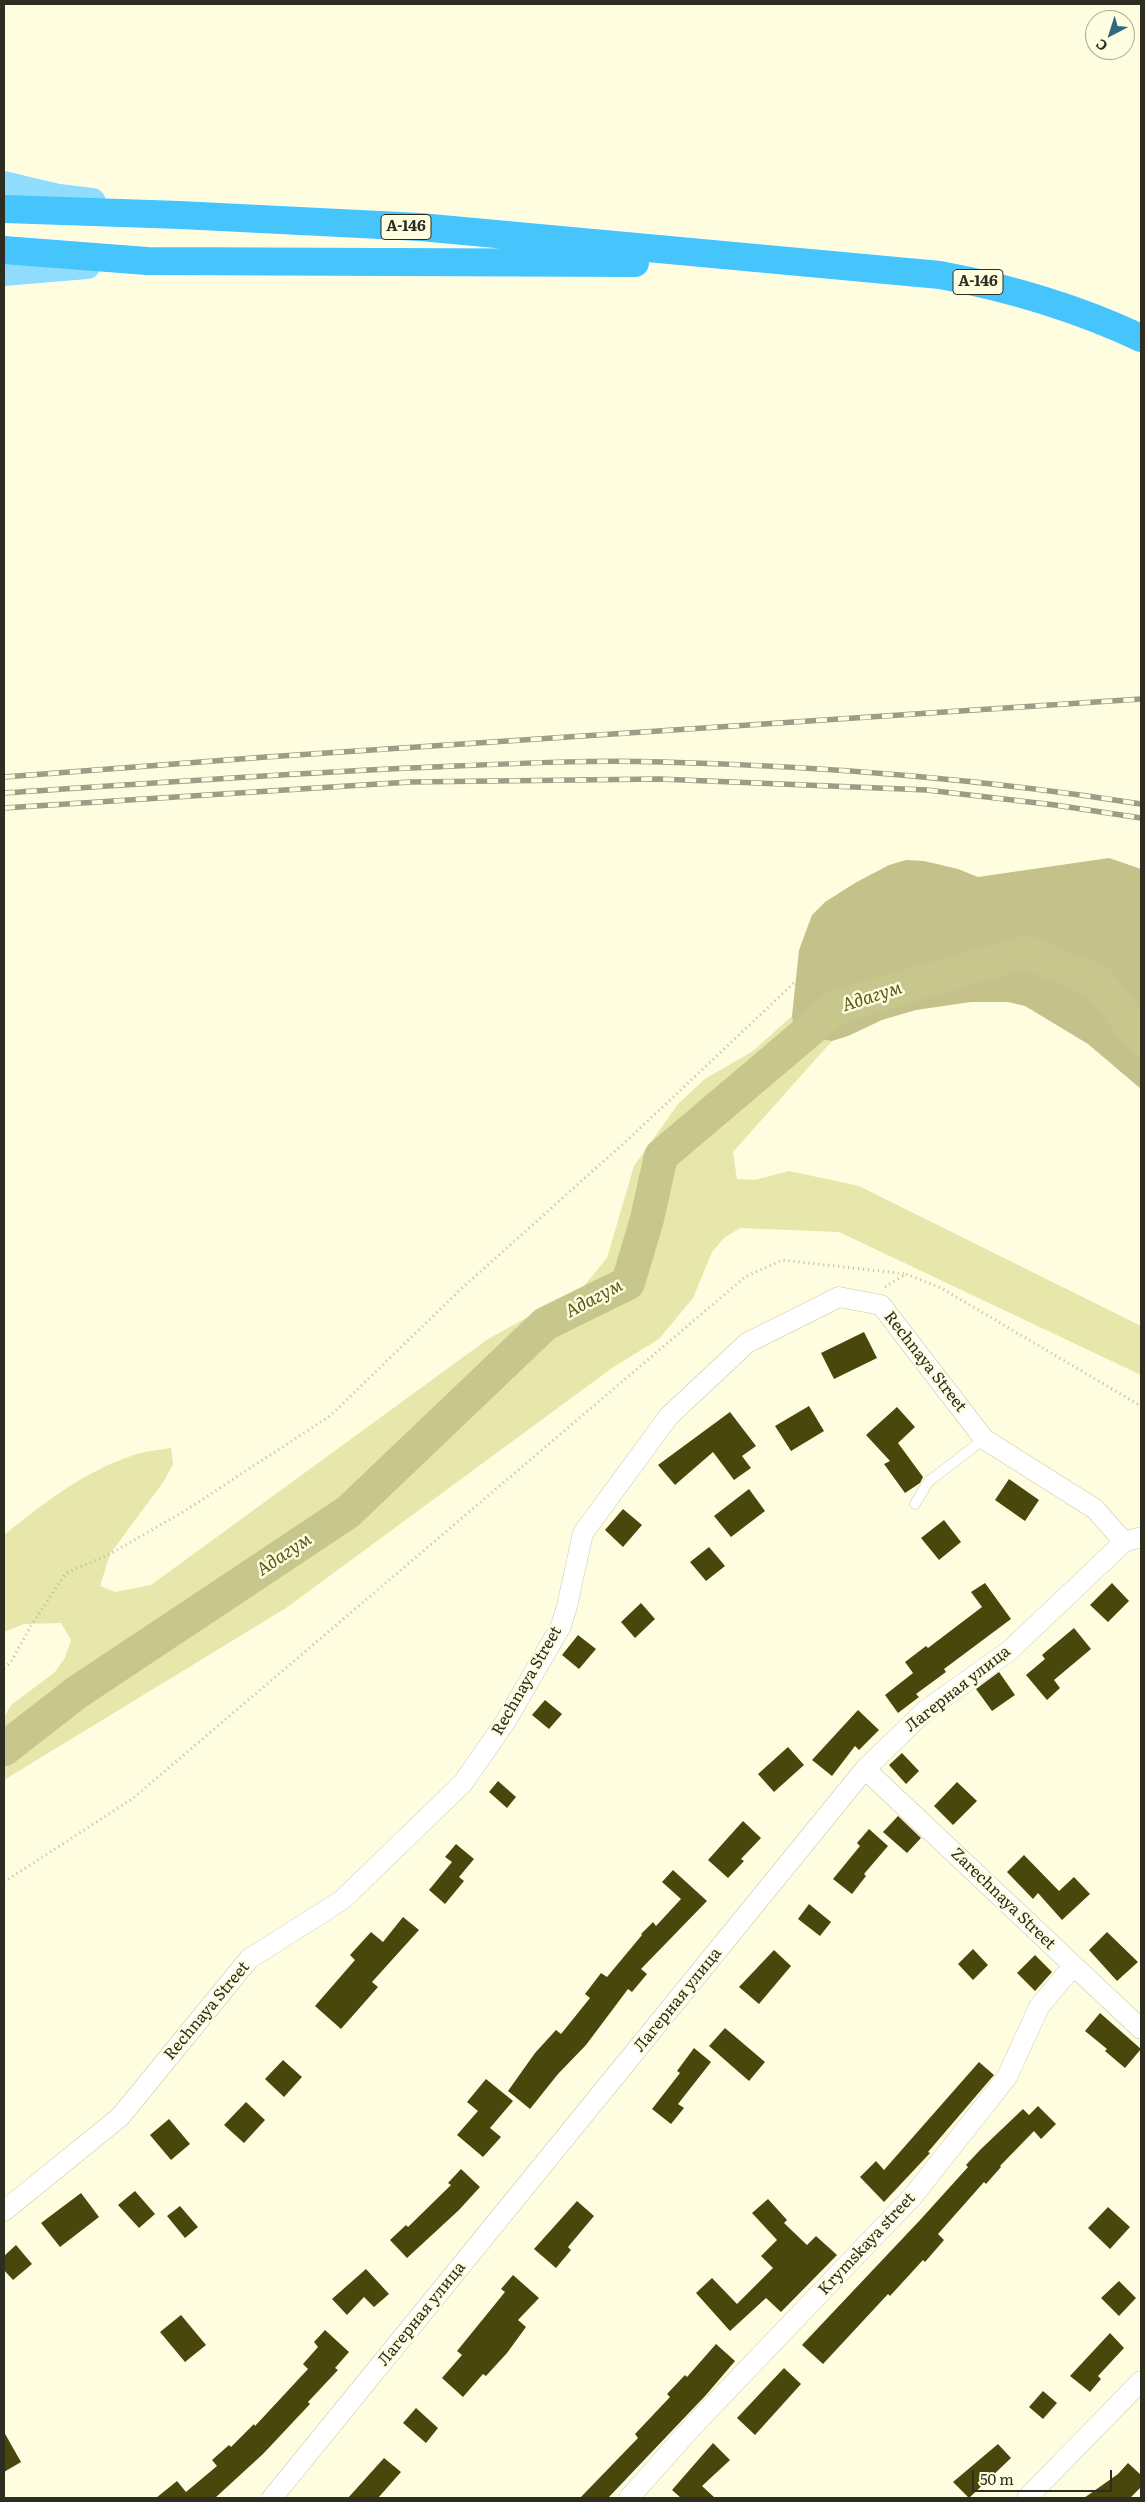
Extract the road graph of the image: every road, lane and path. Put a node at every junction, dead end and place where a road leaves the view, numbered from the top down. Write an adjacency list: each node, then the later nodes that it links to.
1 (4, 185): 3 (main road, А-146)
2 (4, 209): 3 (highway, А-146)
3 (180, 215): 6 (highway, А-146)
4 (4, 250): 5 (highway, А-146)
5 (147, 261): 6 (highway, А-146); 7 (main road, А-146)
6 (806, 264): 8 (highway, А-146)
7 (4, 272)
8 (1141, 338)
9 (848, 954): 16 (path)
10 (906, 1274): 11 (path); 12 (path); 18 (path)
11 (861, 1301): 13 (street, Rechnaya Street); 21 (street, Rechnaya Street)
12 (1141, 1406)
13 (984, 1439): 14 (lane); 15 (street, Rechnaya Street)
14 (915, 1504)
15 (1133, 1539): 17 (street, Лагерная улица)
16 (4, 1668)
17 (865, 1769): 19 (street, Zarechnaya Street); 23 (street, Лагерная улица)
18 (4, 1882)
19 (1073, 1966): 20 (street, Zarechnaya Street); 24 (street, Krymskaya street)
20 (1141, 2029)
21 (4, 2211)
22 (1141, 2381): 25 (street)
23 (272, 2498)
24 (629, 2498)
25 (1027, 2498)

